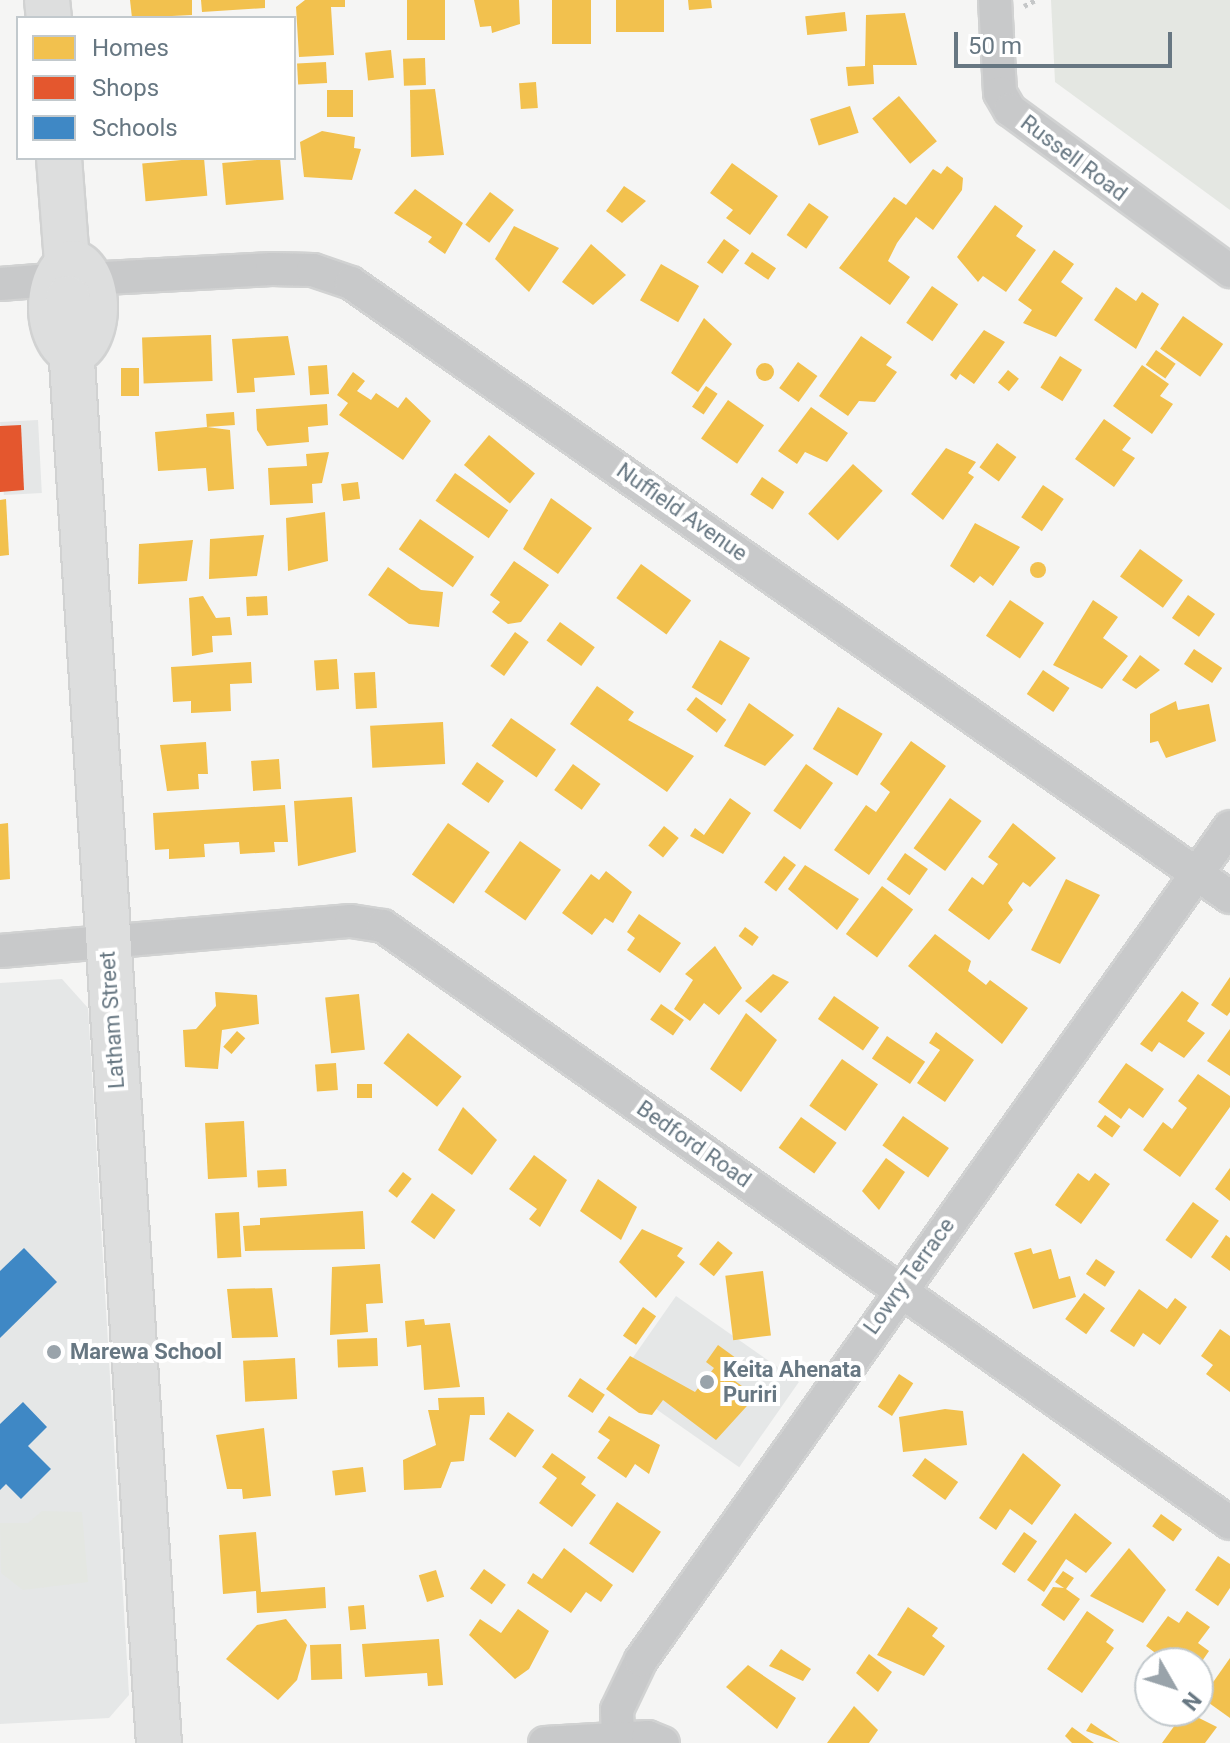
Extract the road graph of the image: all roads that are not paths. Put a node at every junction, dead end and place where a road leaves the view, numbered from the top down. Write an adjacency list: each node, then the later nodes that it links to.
1 (995, 0): 3 (street, Russell Road)
2 (59, 160): 4 (main road, Latham Street)
3 (1230, 271)
4 (68, 280): 5 (street, Nuffield Avenue); 7 (street, Nuffield Avenue); 9 (main road, Latham Street)
5 (0, 284)
6 (1230, 827): 7 (street, Lowry Terrace)
7 (1196, 872): 8 (street, Nuffield Avenue); 11 (street, Lowry Terrace)
8 (1230, 897)
9 (107, 940): 10 (street, Bedford Road); 11 (street, Bedford Road); 14 (main road, Latham Street)
10 (0, 951)
11 (900, 1290): 12 (street, Bedford Road); 13 (street, Lowry Terrace)
12 (1230, 1523)
13 (618, 1738): 15 (street); 16 (street)
14 (159, 1743)
15 (545, 1743)
16 (663, 1743)

